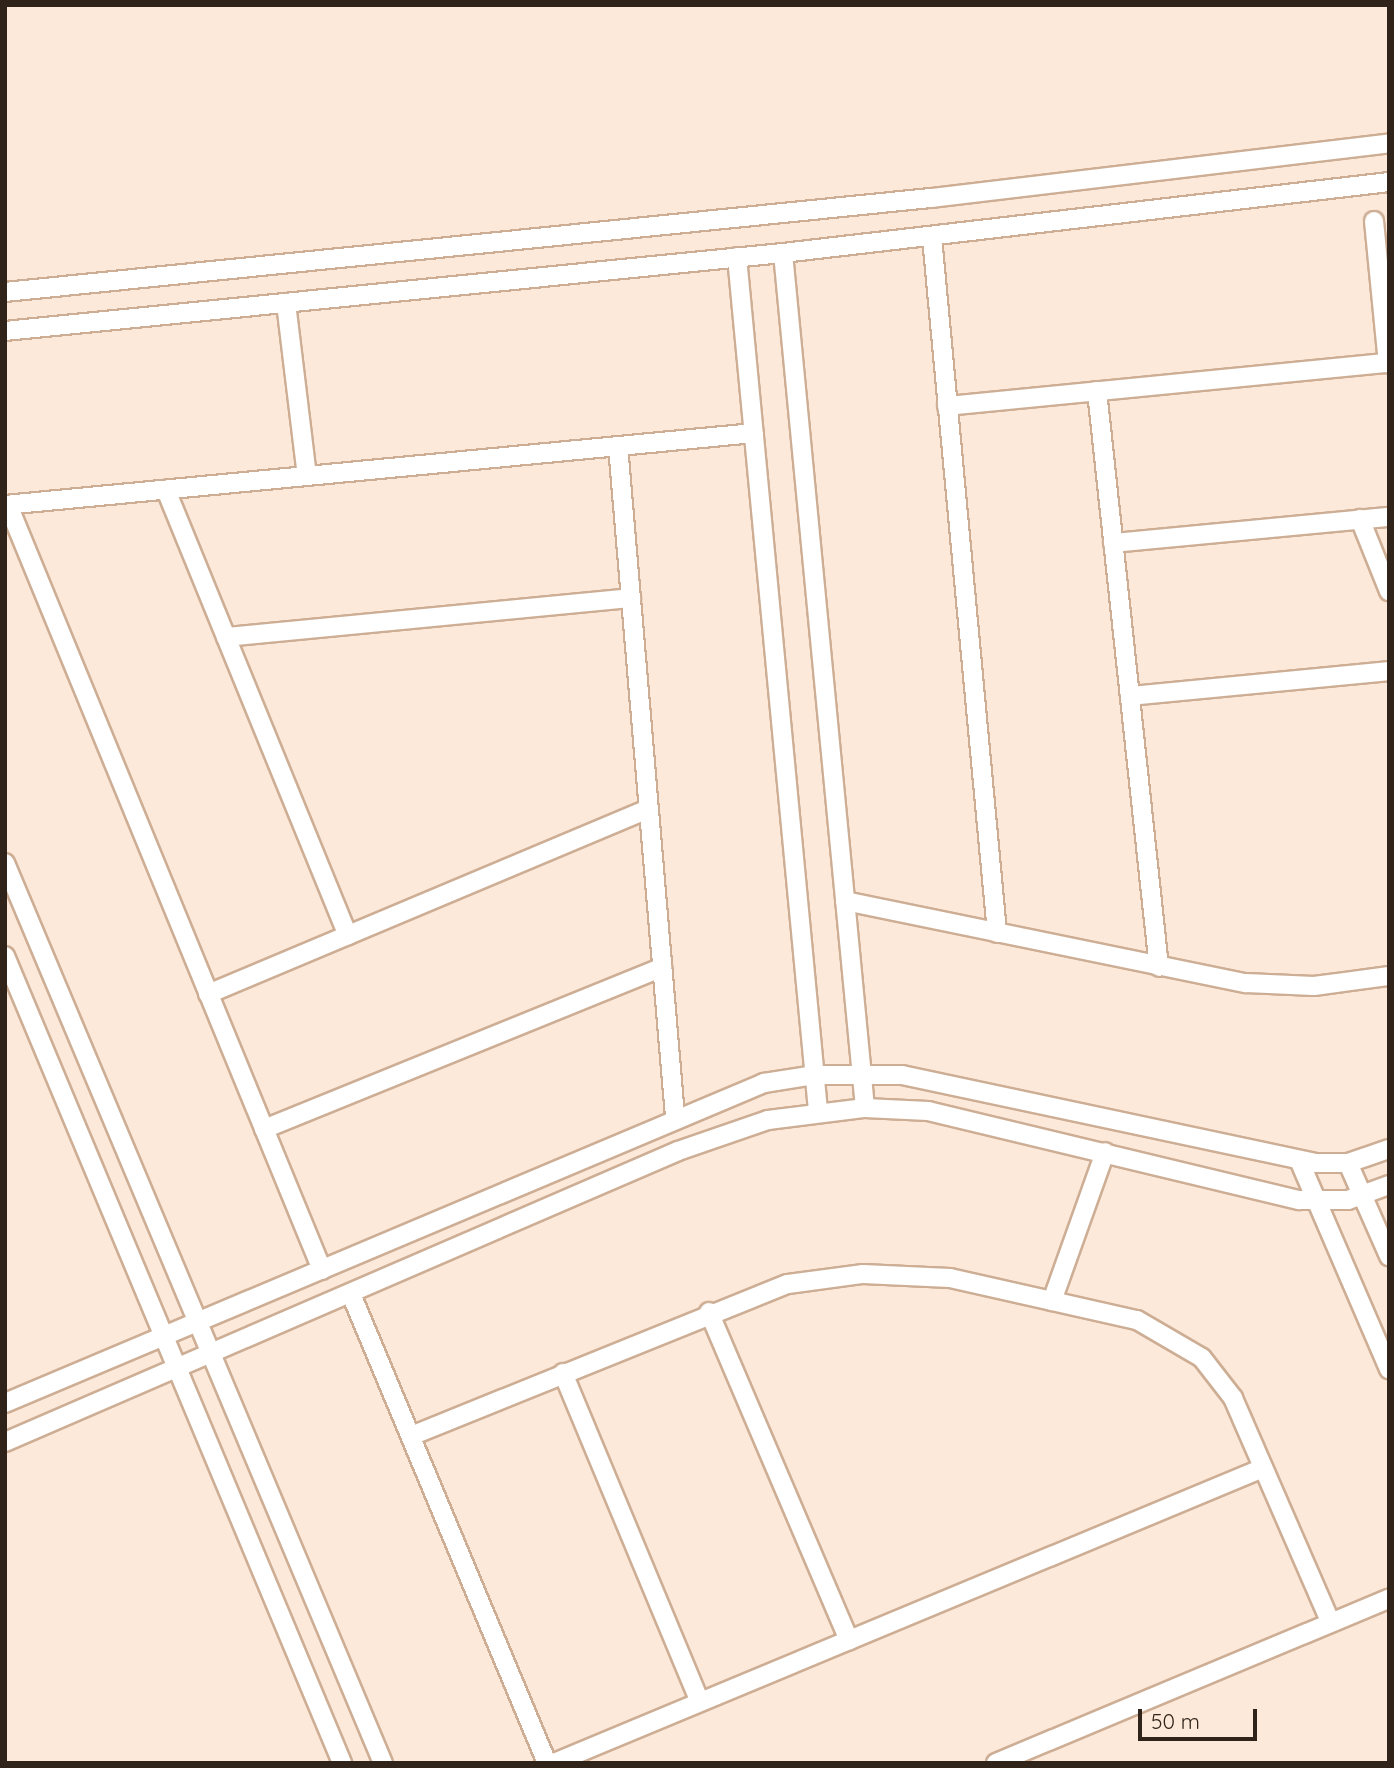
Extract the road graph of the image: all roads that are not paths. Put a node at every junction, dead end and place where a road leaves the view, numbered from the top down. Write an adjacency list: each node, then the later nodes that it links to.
1 (1389, 144): 7 (street)
2 (1389, 182): 4 (street)
3 (1374, 220): 10 (street)
4 (932, 237): 5 (street); 12 (street)
5 (782, 253): 6 (street); 28 (street)
6 (737, 257): 8 (street); 13 (street)
7 (5, 292)
8 (286, 303): 9 (street); 15 (street)
9 (5, 331)
10 (1388, 363): 11 (street)
11 (1097, 391): 12 (street); 20 (street)
12 (947, 406): 29 (street)
13 (754, 433): 14 (street); 37 (street)
14 (618, 446): 15 (street); 22 (street)
15 (307, 476): 16 (street)
16 (166, 489): 17 (street); 23 (street)
17 (6, 505): 35 (street)
18 (1389, 517): 19 (street)
19 (1360, 519): 20 (street); 21 (street)
20 (1113, 543): 25 (street)
21 (1389, 591)
22 (631, 598): 23 (street); 26 (street)
23 (226, 637): 30 (street)
24 (1389, 671): 25 (street)
25 (1130, 696): 33 (street)
26 (649, 809): 30 (street); 32 (street)
27 (5, 863): 54 (street)
28 (845, 901): 29 (street); 36 (street)
29 (997, 933): 33 (street)
30 (348, 935): 35 (street)
31 (5, 956): 55 (street)
32 (662, 967): 40 (street); 41 (street)
33 (1159, 967): 34 (street)
34 (1389, 976)
35 (208, 994): 41 (street)
36 (862, 1074): 37 (street); 38 (street); 44 (street)
37 (815, 1075): 39 (street); 40 (street)
38 (865, 1108): 39 (street); 43 (street)
39 (818, 1111): 51 (street)
40 (675, 1117): 50 (street)
41 (264, 1129): 50 (street)
42 (1389, 1149): 45 (street)
43 (1105, 1152): 48 (street); 52 (street)
44 (1299, 1160): 45 (street); 48 (street)
45 (1348, 1163): 47 (street)
46 (1389, 1185): 47 (street)
47 (1363, 1196): 48 (street); 49 (street)
48 (1317, 1202): 58 (street)
49 (1389, 1256)
50 (322, 1270): 54 (street)
51 (351, 1294): 56 (street); 61 (street)
52 (1052, 1301): 53 (street); 63 (street)
53 (709, 1312): 59 (street); 66 (street)
54 (198, 1322): 55 (street); 56 (street)
55 (164, 1336): 57 (street); 60 (street)
56 (211, 1353): 57 (street); 69 (street)
57 (177, 1368): 62 (street); 68 (street)
58 (1389, 1369)
59 (563, 1373): 61 (street); 67 (street)
60 (5, 1403)
61 (411, 1436): 70 (street)
62 (5, 1442)
63 (1263, 1468): 65 (street); 66 (street)
64 (1389, 1599): 65 (street)
65 (1331, 1623): 72 (street)
66 (849, 1640): 67 (street)
67 (700, 1702): 71 (street)
68 (341, 1763)
69 (383, 1763)
70 (547, 1763)
71 (554, 1763)
72 (996, 1763)

